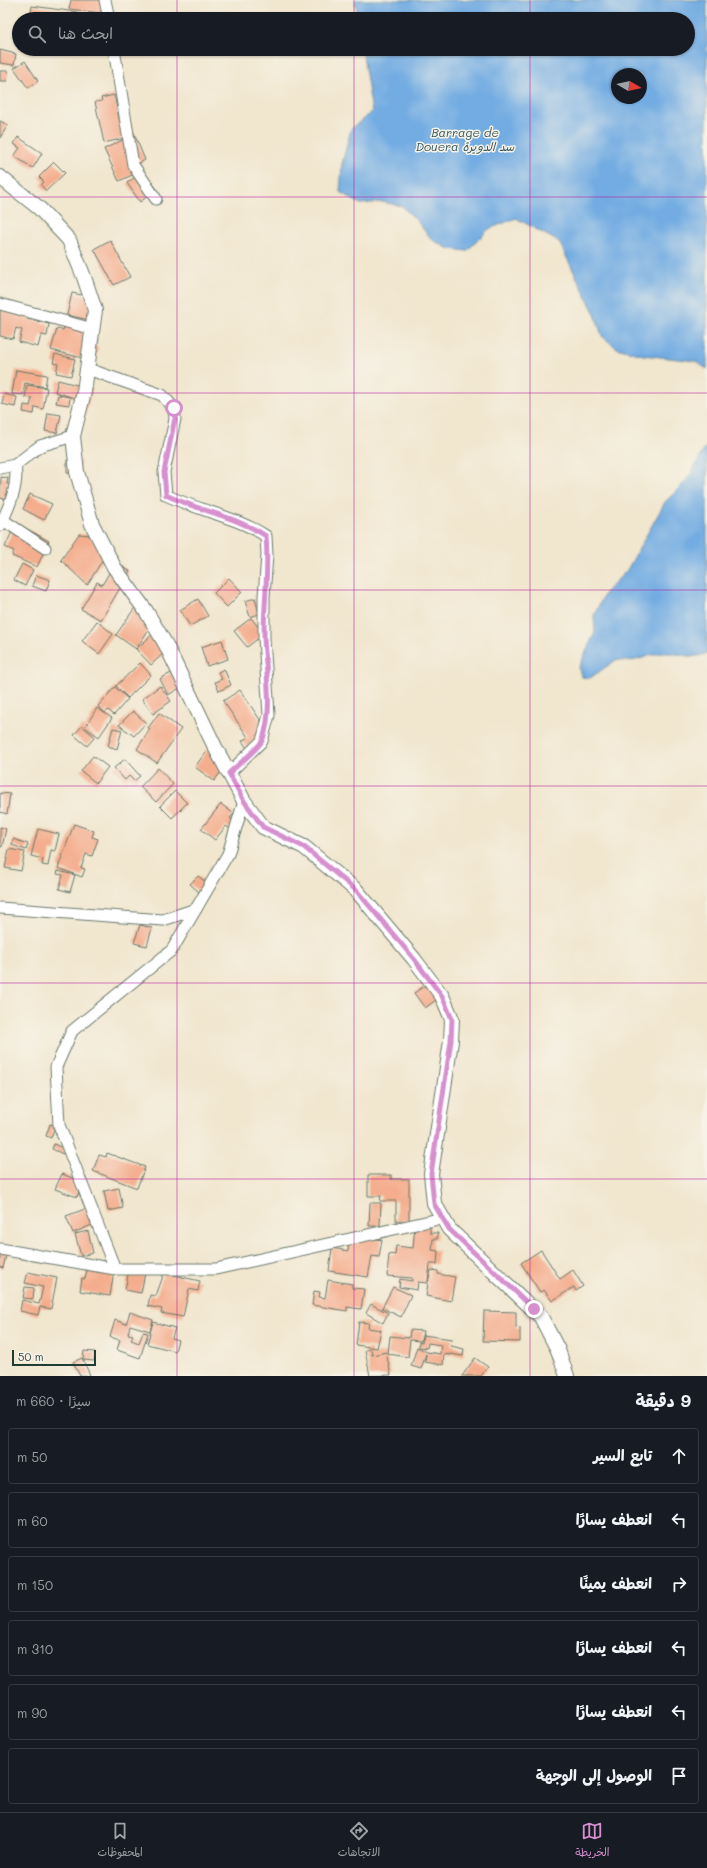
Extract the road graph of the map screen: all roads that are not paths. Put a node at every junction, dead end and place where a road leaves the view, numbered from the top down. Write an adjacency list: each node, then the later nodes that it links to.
1 (105, 0): 2 (street)
2 (108, 12)
3 (115, 56): 5 (street)
4 (0, 176): 7 (street)
5 (156, 199)
6 (0, 304): 7 (street)
7 (93, 329): 8 (street)
8 (88, 369): 9 (street); 14 (street)
9 (73, 436): 10 (street); 14 (street)
10 (15, 464): 11 (street); 12 (street)
11 (0, 468)
12 (2, 523): 13 (street)
13 (45, 548)
14 (229, 773): 15 (street)
15 (244, 801): 17 (street); 18 (street)
16 (0, 908): 17 (street)
17 (196, 908): 20 (street)
18 (442, 1218): 20 (street); 21 (street)
19 (0, 1249): 20 (street)
20 (115, 1269)
21 (567, 1376)

